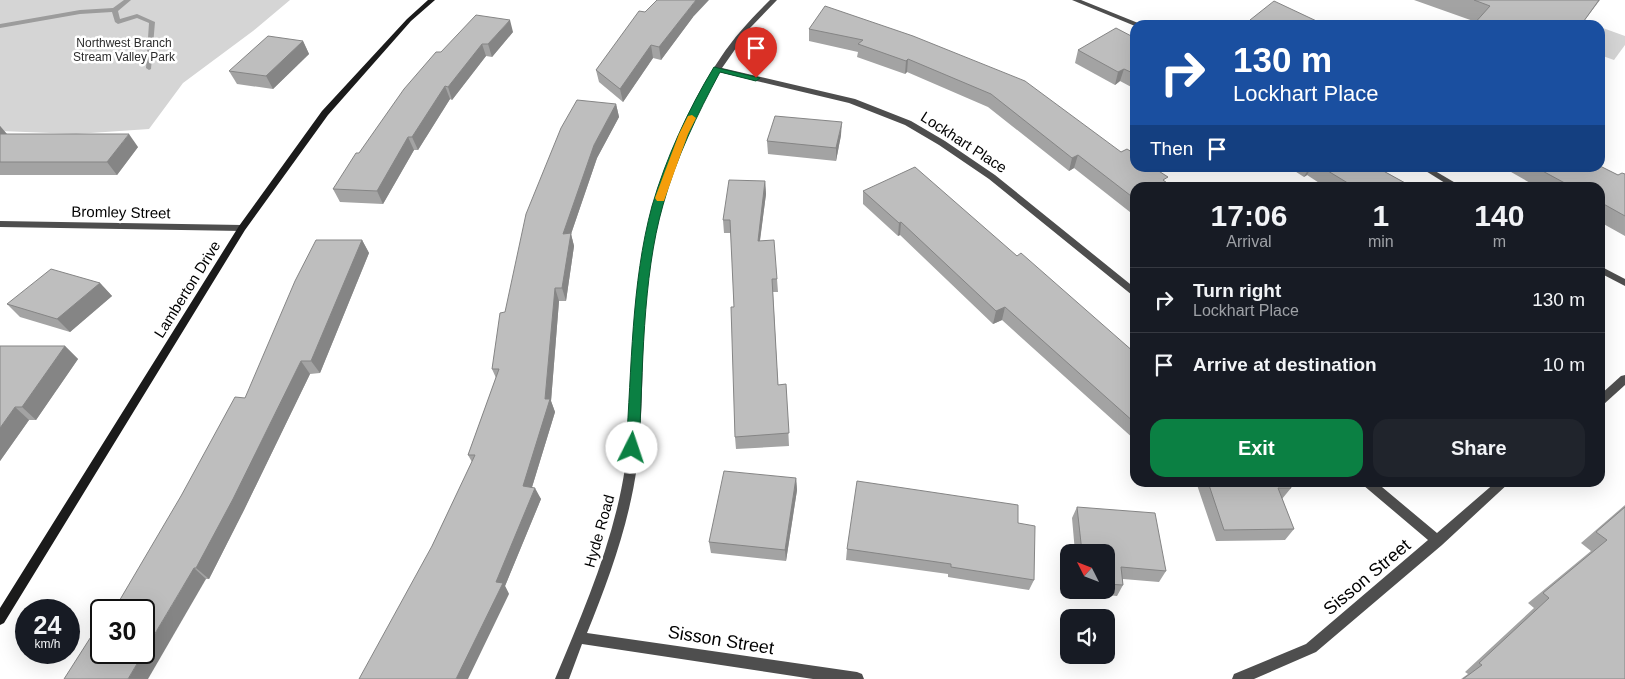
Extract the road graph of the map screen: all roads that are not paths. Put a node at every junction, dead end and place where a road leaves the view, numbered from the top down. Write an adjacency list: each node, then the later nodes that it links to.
1 (432, 0): 9 (street, Lamberton Drive)
2 (774, 0): 5 (street, Hyde Road)
3 (1075, 0): 4 (street)
4 (1130, 21)
5 (717, 69): 12 (street, Lockhart Place); 19 (street, Hyde Road)
6 (1432, 172): 7 (street)
7 (1450, 182)
8 (0, 224): 9 (street, Bromley Street)
9 (242, 228): 18 (street, Lamberton Drive)
10 (1605, 272): 11 (street)
11 (1625, 283)
12 (1130, 289)
13 (1625, 379): 14 (street)
14 (1605, 397)
15 (1373, 487): 17 (street)
16 (1499, 487): 17 (street, Sisson Street)
17 (1438, 541): 22 (street, Sisson Street)
18 (0, 619)
19 (581, 638): 20 (street, Hyde Road); 21 (street, Sisson Street)
20 (562, 679)
21 (857, 679)
22 (1239, 679)

